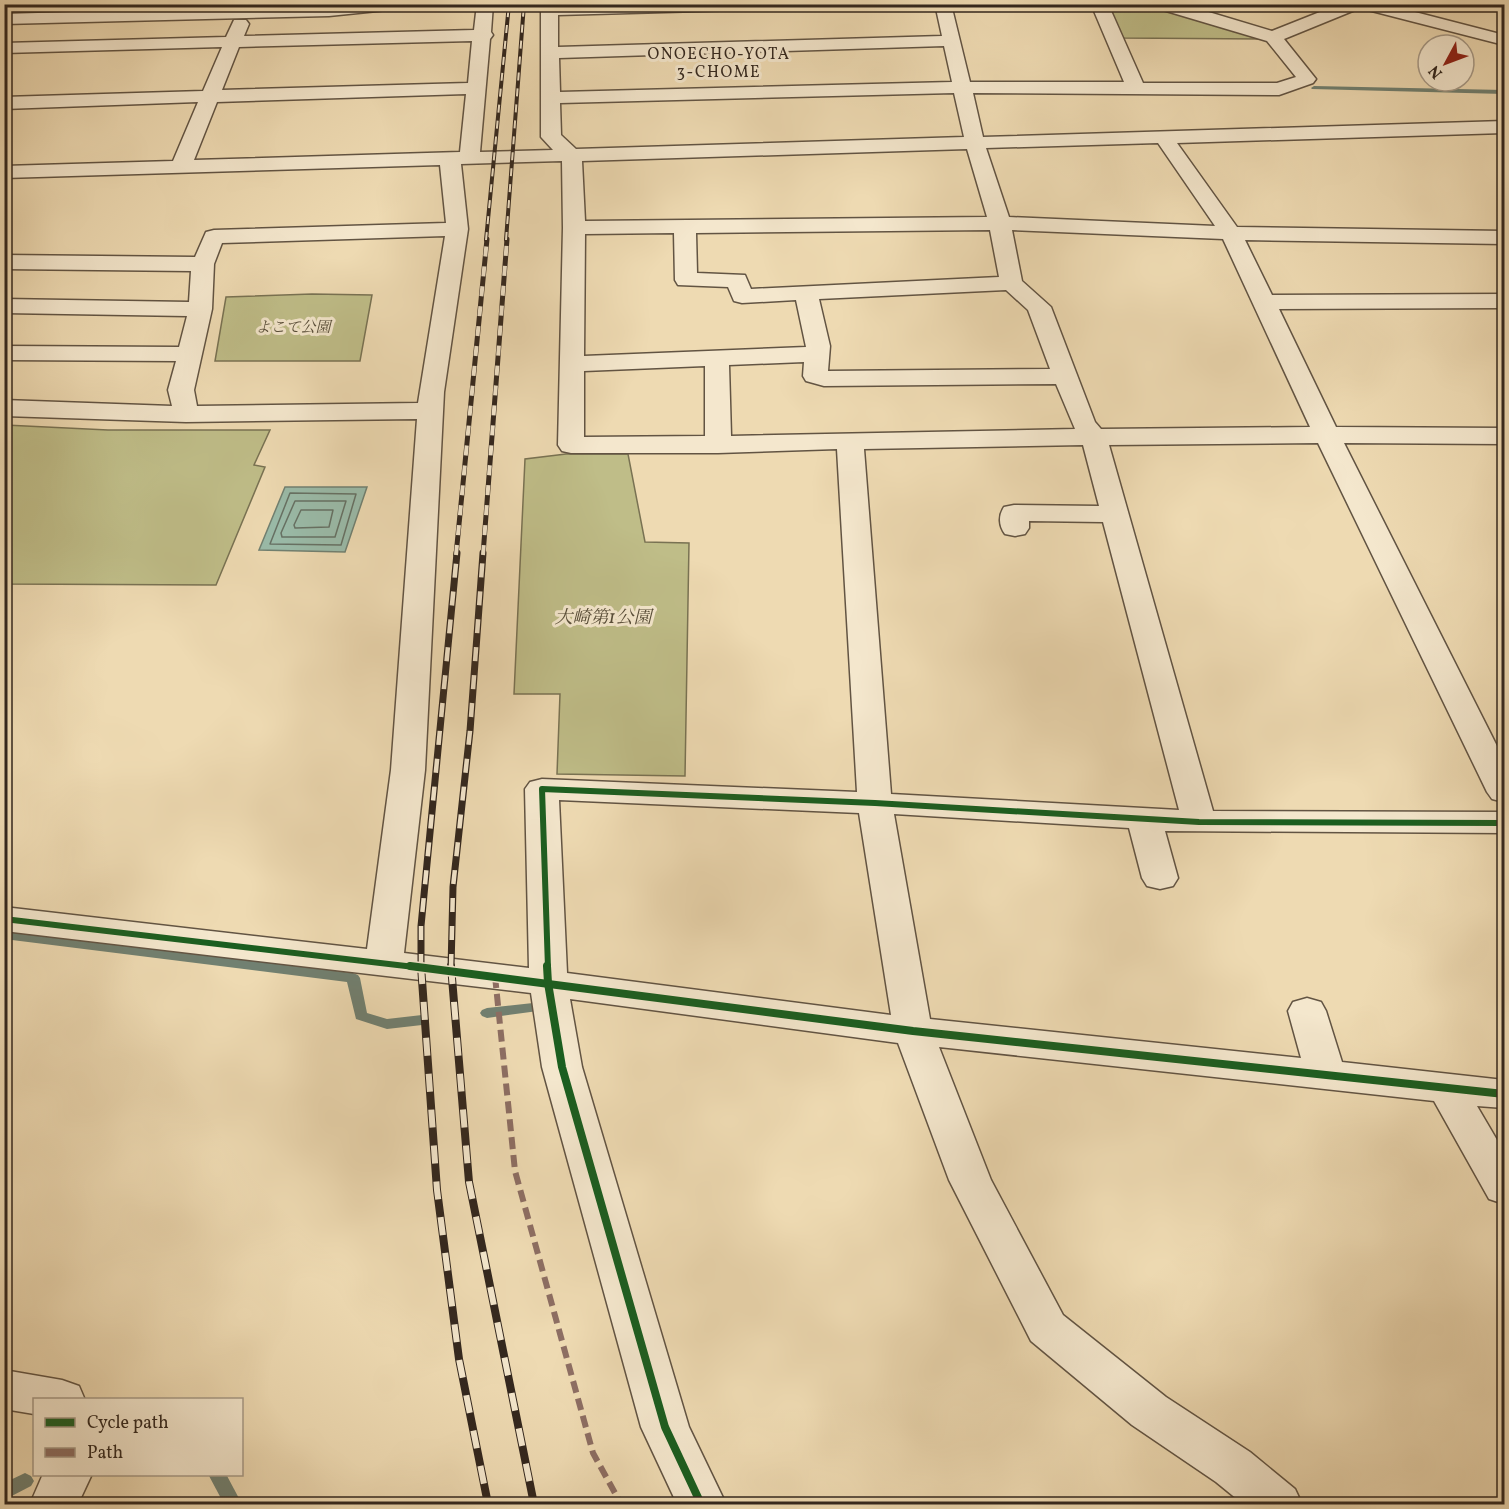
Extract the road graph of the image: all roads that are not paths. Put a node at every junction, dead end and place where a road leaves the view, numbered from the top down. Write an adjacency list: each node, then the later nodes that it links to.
1 (397, 4): 10 (street)
2 (485, 4): 12 (street)
3 (772, 4): 9 (street)
4 (943, 4): 15 (street)
5 (1099, 4): 21 (street)
6 (1162, 4): 13 (street)
7 (1356, 4): 13 (street)
8 (1362, 4): 14 (street)
9 (549, 7): 18 (street)
10 (246, 9): 11 (street); 16 (street)
11 (4, 19)
12 (484, 35): 16 (street); 20 (street)
13 (1274, 37): 21 (street)
14 (1504, 40)
15 (951, 41): 18 (street); 19 (street)
16 (232, 42): 17 (street); 22 (street)
17 (4, 48)
18 (549, 53): 23 (street)
19 (961, 87): 21 (street); 23 (street); 27 (street)
20 (475, 88): 22 (street); 29 (street)
21 (1136, 88)
22 (209, 96): 24 (street); 30 (street)
23 (549, 98): 28 (street)
24 (4, 103)
25 (1504, 127): 26 (street)
26 (1164, 138): 27 (street); 36 (street)
27 (975, 144): 28 (street); 32 (street)
28 (572, 156): 29 (street); 34 (street)
29 (460, 159): 30 (street); 35 (street)
30 (181, 167): 31 (street)
31 (4, 172)
32 (1000, 223): 33 (street); 36 (street); 40 (street)
33 (686, 226): 34 (street); 41 (street)
34 (574, 228): 50 (street)
35 (457, 229): 39 (street); 53 (street)
36 (1231, 233): 37 (street); 43 (street)
37 (1504, 237)
38 (4, 262): 39 (street)
39 (203, 264): 45 (street)
40 (1011, 283): 41 (street); 51 (street)
41 (806, 293): 48 (street)
42 (1504, 301): 43 (street)
43 (1264, 302): 55 (street)
44 (4, 306): 45 (street)
45 (200, 309): 47 (street)
46 (4, 353): 47 (street)
47 (189, 354): 54 (street)
48 (817, 354): 49 (street); 51 (street)
49 (717, 359): 50 (street); 59 (street)
50 (572, 364): 59 (street)
51 (1066, 377): 57 (street)
52 (4, 408): 54 (street)
53 (429, 411): 54 (street); 69 (street)
54 (186, 414)
55 (1326, 433): 56 (street); 57 (street); 62 (street)
56 (1504, 436)
57 (1094, 437): 58 (street); 60 (street)
58 (850, 441): 59 (street); 63 (street)
59 (718, 445)
60 (1114, 514): 61 (street); 65 (street)
61 (1015, 528)
62 (1504, 792)
63 (875, 803): 64 (street); 70 (street); 72 (street)
64 (1144, 818): 65 (street); 67 (street)
65 (1199, 822): 66 (street)
66 (1504, 823)
67 (1160, 878)
68 (4, 919): 69 (street)
69 (384, 963): 70 (street)
70 (548, 983): 72 (street); 81 (street)
71 (1306, 1011): 73 (street)
72 (913, 1031): 73 (street); 82 (street)
73 (1326, 1075): 74 (street)
74 (1446, 1087): 75 (street); 76 (street)
75 (1504, 1094)
76 (1504, 1188)
77 (4, 1389): 78 (street)
78 (51, 1398)
79 (67, 1476): 80 (street)
80 (54, 1504)
81 (701, 1504)
82 (1278, 1504)

